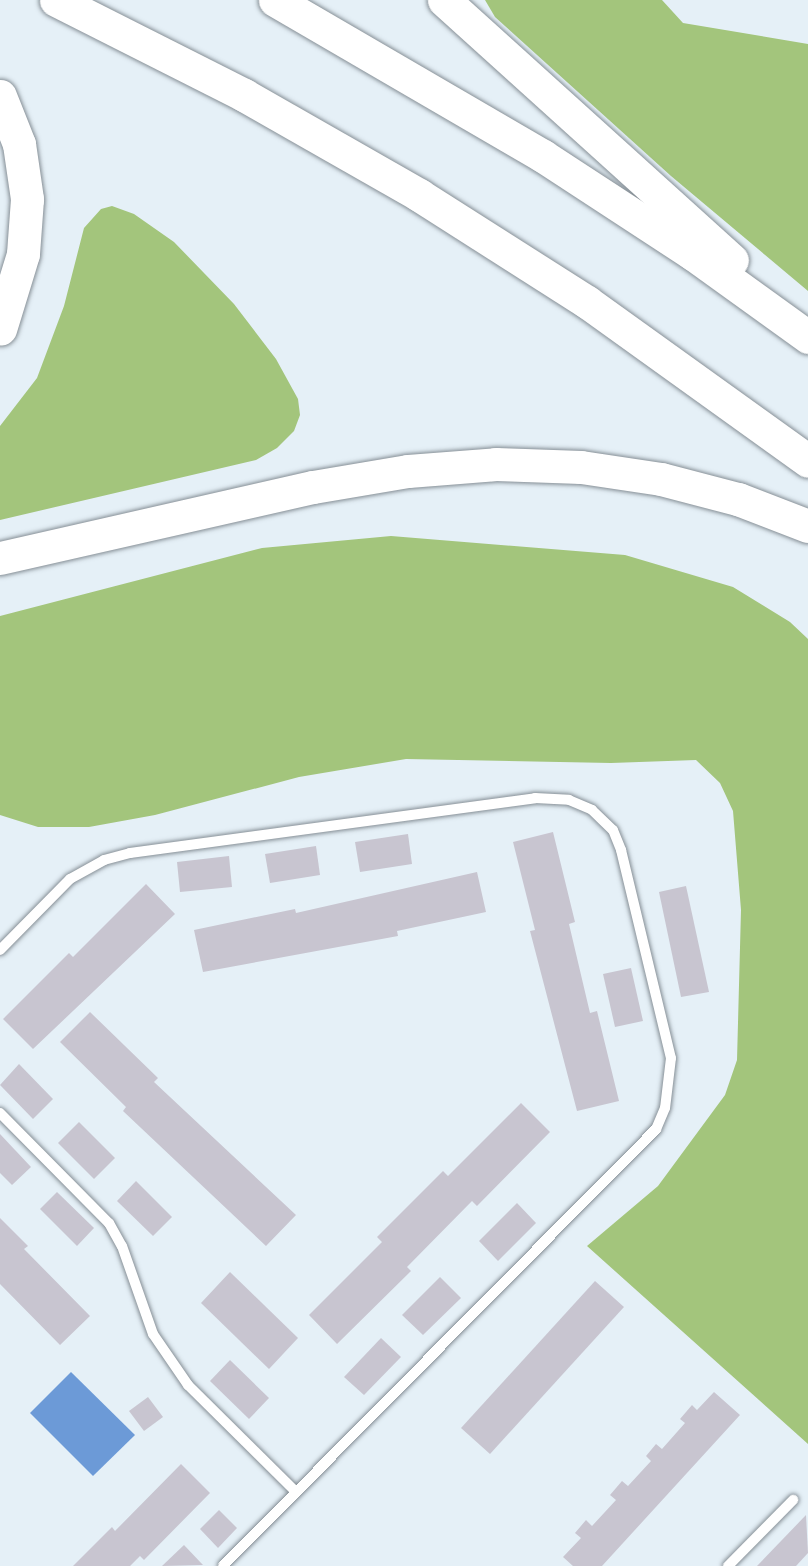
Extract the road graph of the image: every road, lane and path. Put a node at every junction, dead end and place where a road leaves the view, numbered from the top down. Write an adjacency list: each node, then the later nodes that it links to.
1 (56, 0): 8 (highway)
2 (275, 0): 7 (highway)
3 (444, 0): 5 (highway)
4 (0, 96): 6 (highway)
5 (808, 327)
6 (0, 329)
7 (808, 337)
8 (808, 461)
9 (808, 526): 10 (highway)
10 (0, 558)
11 (0, 950): 13 (lane)
12 (0, 1113): 13 (lane)
13 (296, 1492): 15 (lane)
14 (793, 1500): 16 (lane)
15 (224, 1566)
16 (728, 1566)

